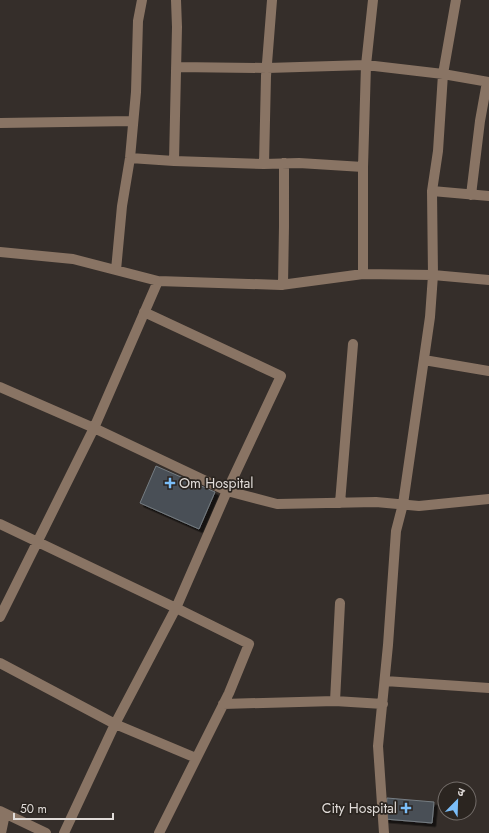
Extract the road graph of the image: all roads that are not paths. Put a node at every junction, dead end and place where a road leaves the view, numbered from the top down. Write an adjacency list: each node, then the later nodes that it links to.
1 (142, 0): 11 (street)
2 (176, 0): 7 (street)
3 (272, 0): 8 (street)
4 (373, 0): 6 (street)
5 (456, 0): 9 (street)
6 (366, 66): 8 (street); 9 (street); 17 (street)
7 (176, 67): 8 (street); 14 (street)
8 (267, 68): 16 (street)
9 (443, 74): 10 (street); 18 (street)
10 (488, 82): 19 (street)
11 (133, 121): 12 (street); 13 (street)
12 (0, 123)
13 (130, 158): 14 (street); 22 (street)
14 (174, 161): 16 (street)
15 (284, 163): 16 (street); 17 (street); 27 (street)
16 (264, 164)
17 (363, 167): 23 (street)
18 (432, 191): 19 (street); 24 (street)
19 (471, 195): 20 (street)
20 (489, 196)
21 (0, 252): 22 (street)
22 (116, 270): 26 (street)
23 (363, 274): 24 (street); 27 (street)
24 (433, 275): 25 (street); 30 (street)
25 (489, 280)
26 (158, 281): 27 (street); 28 (street)
27 (283, 285)
28 (144, 312): 33 (street); 34 (street)
29 (353, 344): 36 (street)
30 (424, 360): 31 (street); 37 (street)
31 (489, 371)
32 (0, 387): 33 (street)
33 (94, 428): 34 (street); 39 (street)
34 (227, 491): 36 (street); 41 (street)
35 (489, 499): 37 (street)
36 (340, 503): 37 (street)
37 (403, 504): 44 (street)
38 (0, 524): 39 (street)
39 (36, 542): 41 (street); 42 (street)
40 (340, 602): 46 (street)
41 (176, 608): 47 (street); 49 (street)
42 (0, 617)
43 (0, 663): 49 (street)
44 (385, 681): 45 (street); 48 (street)
45 (489, 688)
46 (335, 701): 47 (street); 48 (street)
47 (223, 704): 50 (street)
48 (382, 704): 56 (street)
49 (115, 724): 50 (street); 54 (street)
50 (196, 758): 55 (street)
51 (3, 812): 52 (street); 53 (street)
52 (2, 833)
53 (46, 833)
54 (64, 833)
55 (159, 833)
56 (384, 833)

